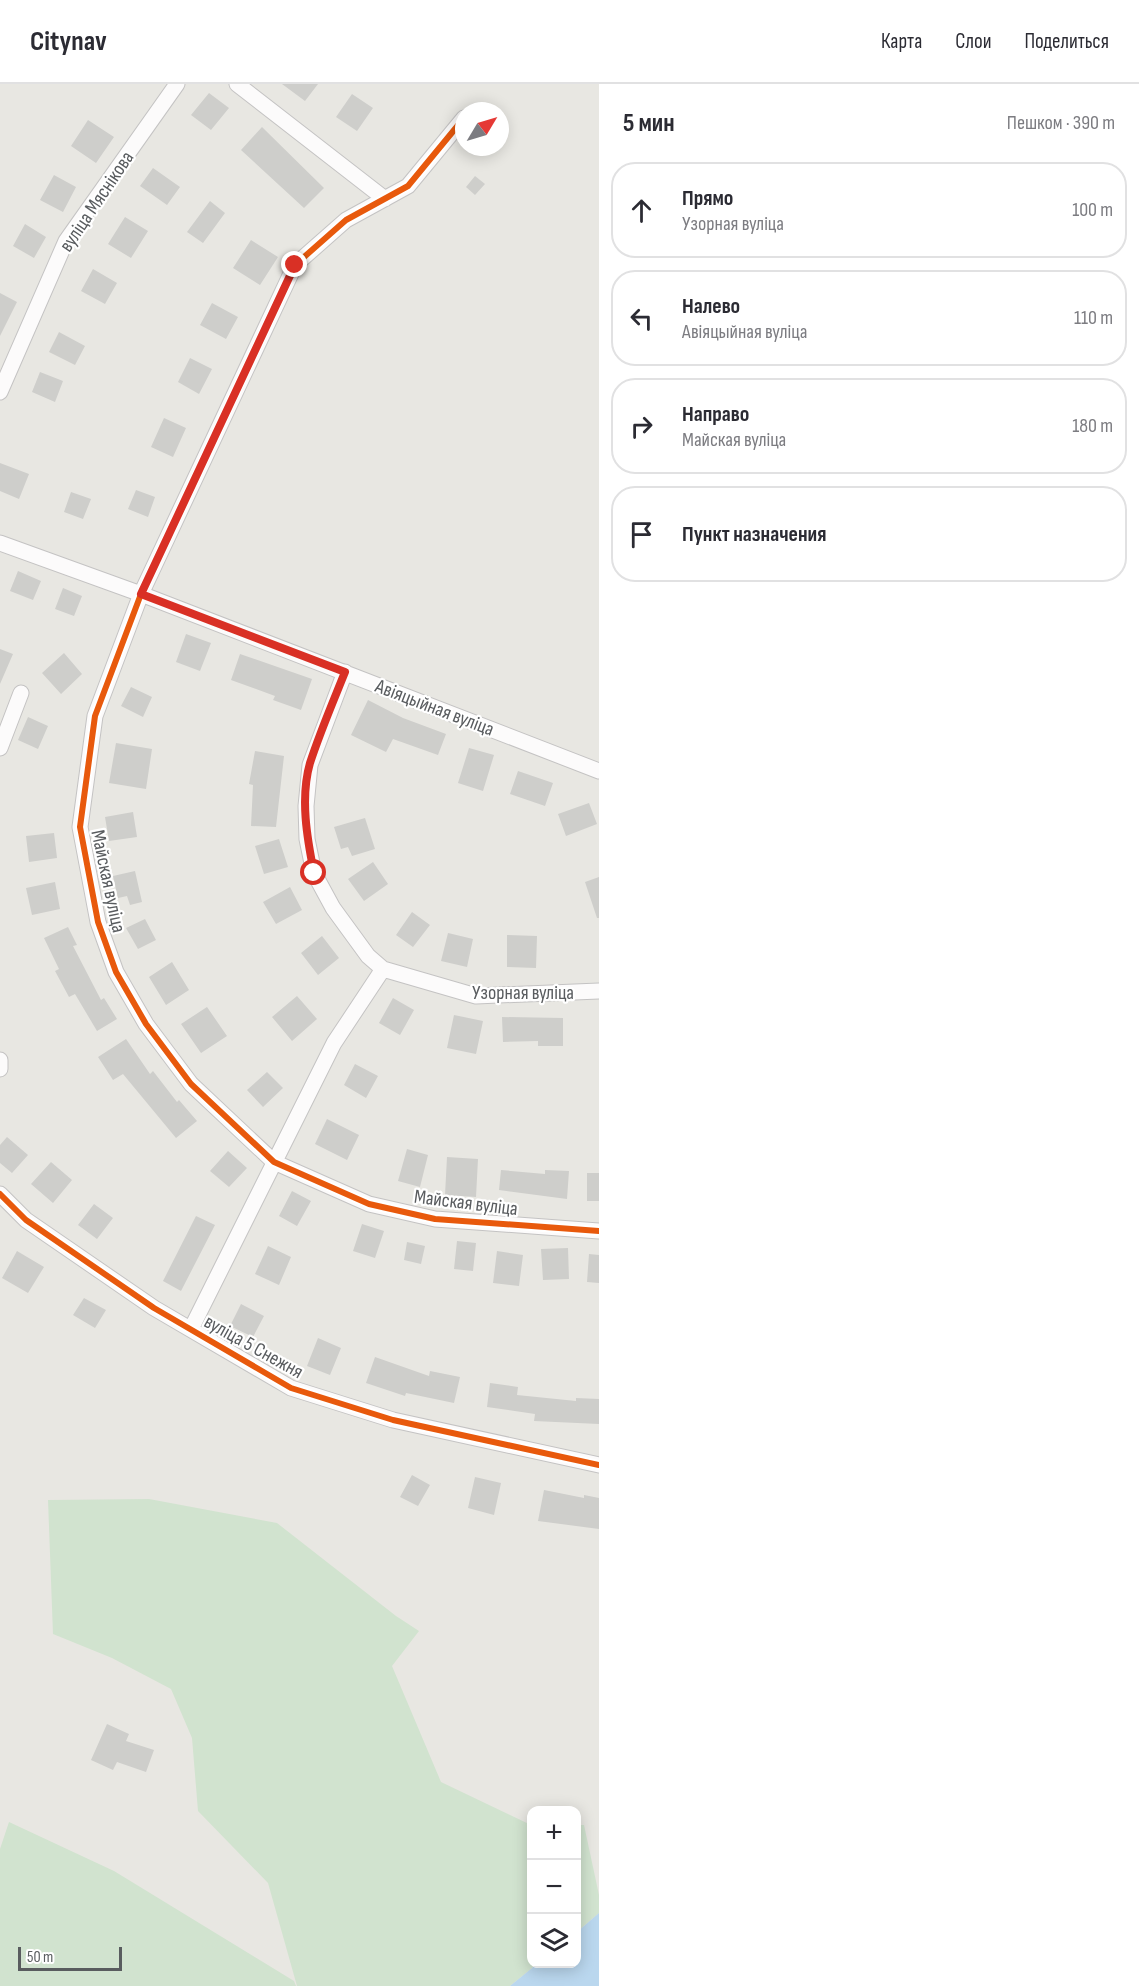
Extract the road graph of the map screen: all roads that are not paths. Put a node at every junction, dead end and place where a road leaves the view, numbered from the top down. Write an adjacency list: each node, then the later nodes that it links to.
1 (177, 84): 5 (street, вуліца Мяснікова)
2 (237, 84): 4 (street)
3 (455, 129): 4 (street, Майская вуліца)
4 (385, 199): 7 (street, Майская вуліца)
5 (0, 392)
6 (0, 543): 7 (street, Авіяцыйная вуліца)
7 (141, 594): 8 (street, Авіяцыйная вуліца); 16 (street, Майская вуліца)
8 (345, 672): 11 (street, Авіяцыйная вуліца); 12 (street, Узорная вуліца)
9 (21, 693): 10 (street)
10 (0, 748)
11 (599, 771)
12 (383, 969): 13 (street, Узорная вуліца); 16 (street)
13 (599, 991)
14 (0, 1060): 15 (street)
15 (0, 1069)
16 (274, 1162): 18 (street, Майская вуліца); 19 (street)
17 (0, 1194): 19 (street, вуліца 5 Снежня)
18 (599, 1231)
19 (191, 1329): 20 (street, вуліца 5 Снежня)
20 (599, 1465)

